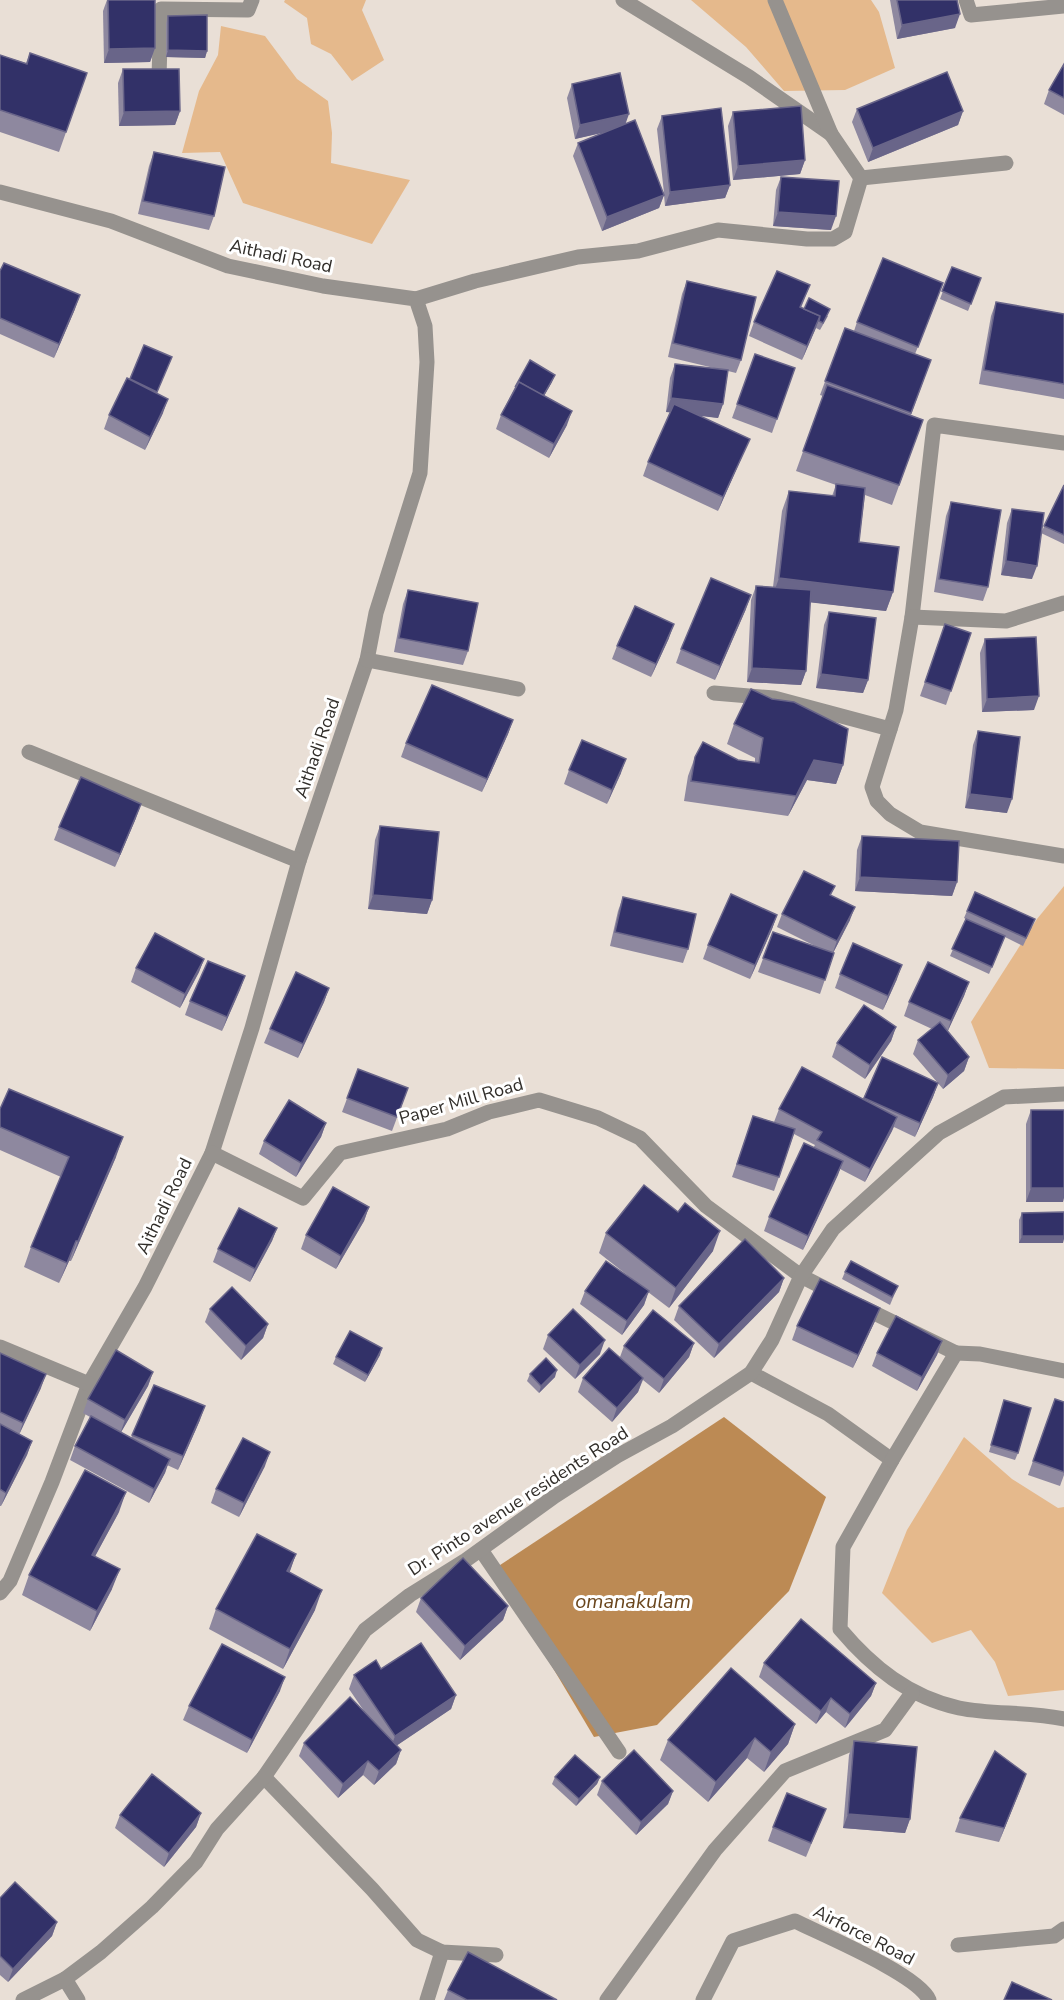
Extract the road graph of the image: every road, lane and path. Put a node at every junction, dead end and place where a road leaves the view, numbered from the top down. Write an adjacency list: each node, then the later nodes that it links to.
1 (252, 0): 6 (street)
2 (623, 0): 7 (street)
3 (775, 0): 7 (street)
4 (966, 0): 5 (street)
5 (1064, 6)
6 (159, 77)
7 (831, 134): 9 (street)
8 (1006, 163): 9 (street)
9 (861, 178): 11 (street)
10 (0, 192): 11 (street, Aithadi Road)
11 (417, 299): 15 (street, Aithadi Road)
12 (1064, 443): 14 (street)
13 (1064, 603): 14 (street)
14 (912, 617): 18 (street)
15 (367, 660): 16 (street); 21 (street, Aithadi Road)
16 (518, 689)
17 (714, 693): 18 (street)
18 (890, 729): 20 (street)
19 (29, 752): 21 (street)
20 (1064, 856)
21 (299, 861): 23 (street, Aithadi Road)
22 (1064, 1094): 24 (street, Dr. Pinto avenue residents Road)
23 (212, 1153): 24 (street, Paper Mill Road); 29 (street, Aithadi Road)
24 (801, 1276): 26 (street); 28 (street, Dr. Pinto avenue residents Road)
25 (0, 1347): 29 (street)
26 (956, 1353): 27 (street); 30 (street)
27 (1063, 1367)
28 (751, 1373): 30 (street); 31 (street, Dr. Pinto avenue residents Road)
29 (88, 1384): 32 (street, Aithadi Road)
30 (892, 1460): 34 (street)
31 (481, 1550): 36 (street); 37 (street, Dr. Pinto avenue residents Road)
32 (5, 1578): 33 (street, Aithadi Road)
33 (0, 1593)
34 (912, 1693): 35 (street); 46 (street)
35 (1064, 1719)
36 (619, 1752)
37 (264, 1778): 40 (street); 42 (street, Dr. Pinto avenue residents Road)
38 (1064, 1929): 39 (street)
39 (958, 1945)
40 (442, 1952): 41 (street); 45 (street)
41 (496, 1955)
42 (65, 1979): 43 (street, Dr. Pinto avenue residents Road); 44 (street)
43 (23, 2000)
44 (78, 2000)
45 (427, 2000)
46 (607, 2000)
47 (703, 2000): 48 (street, Airforce Road)
48 (929, 2000)

